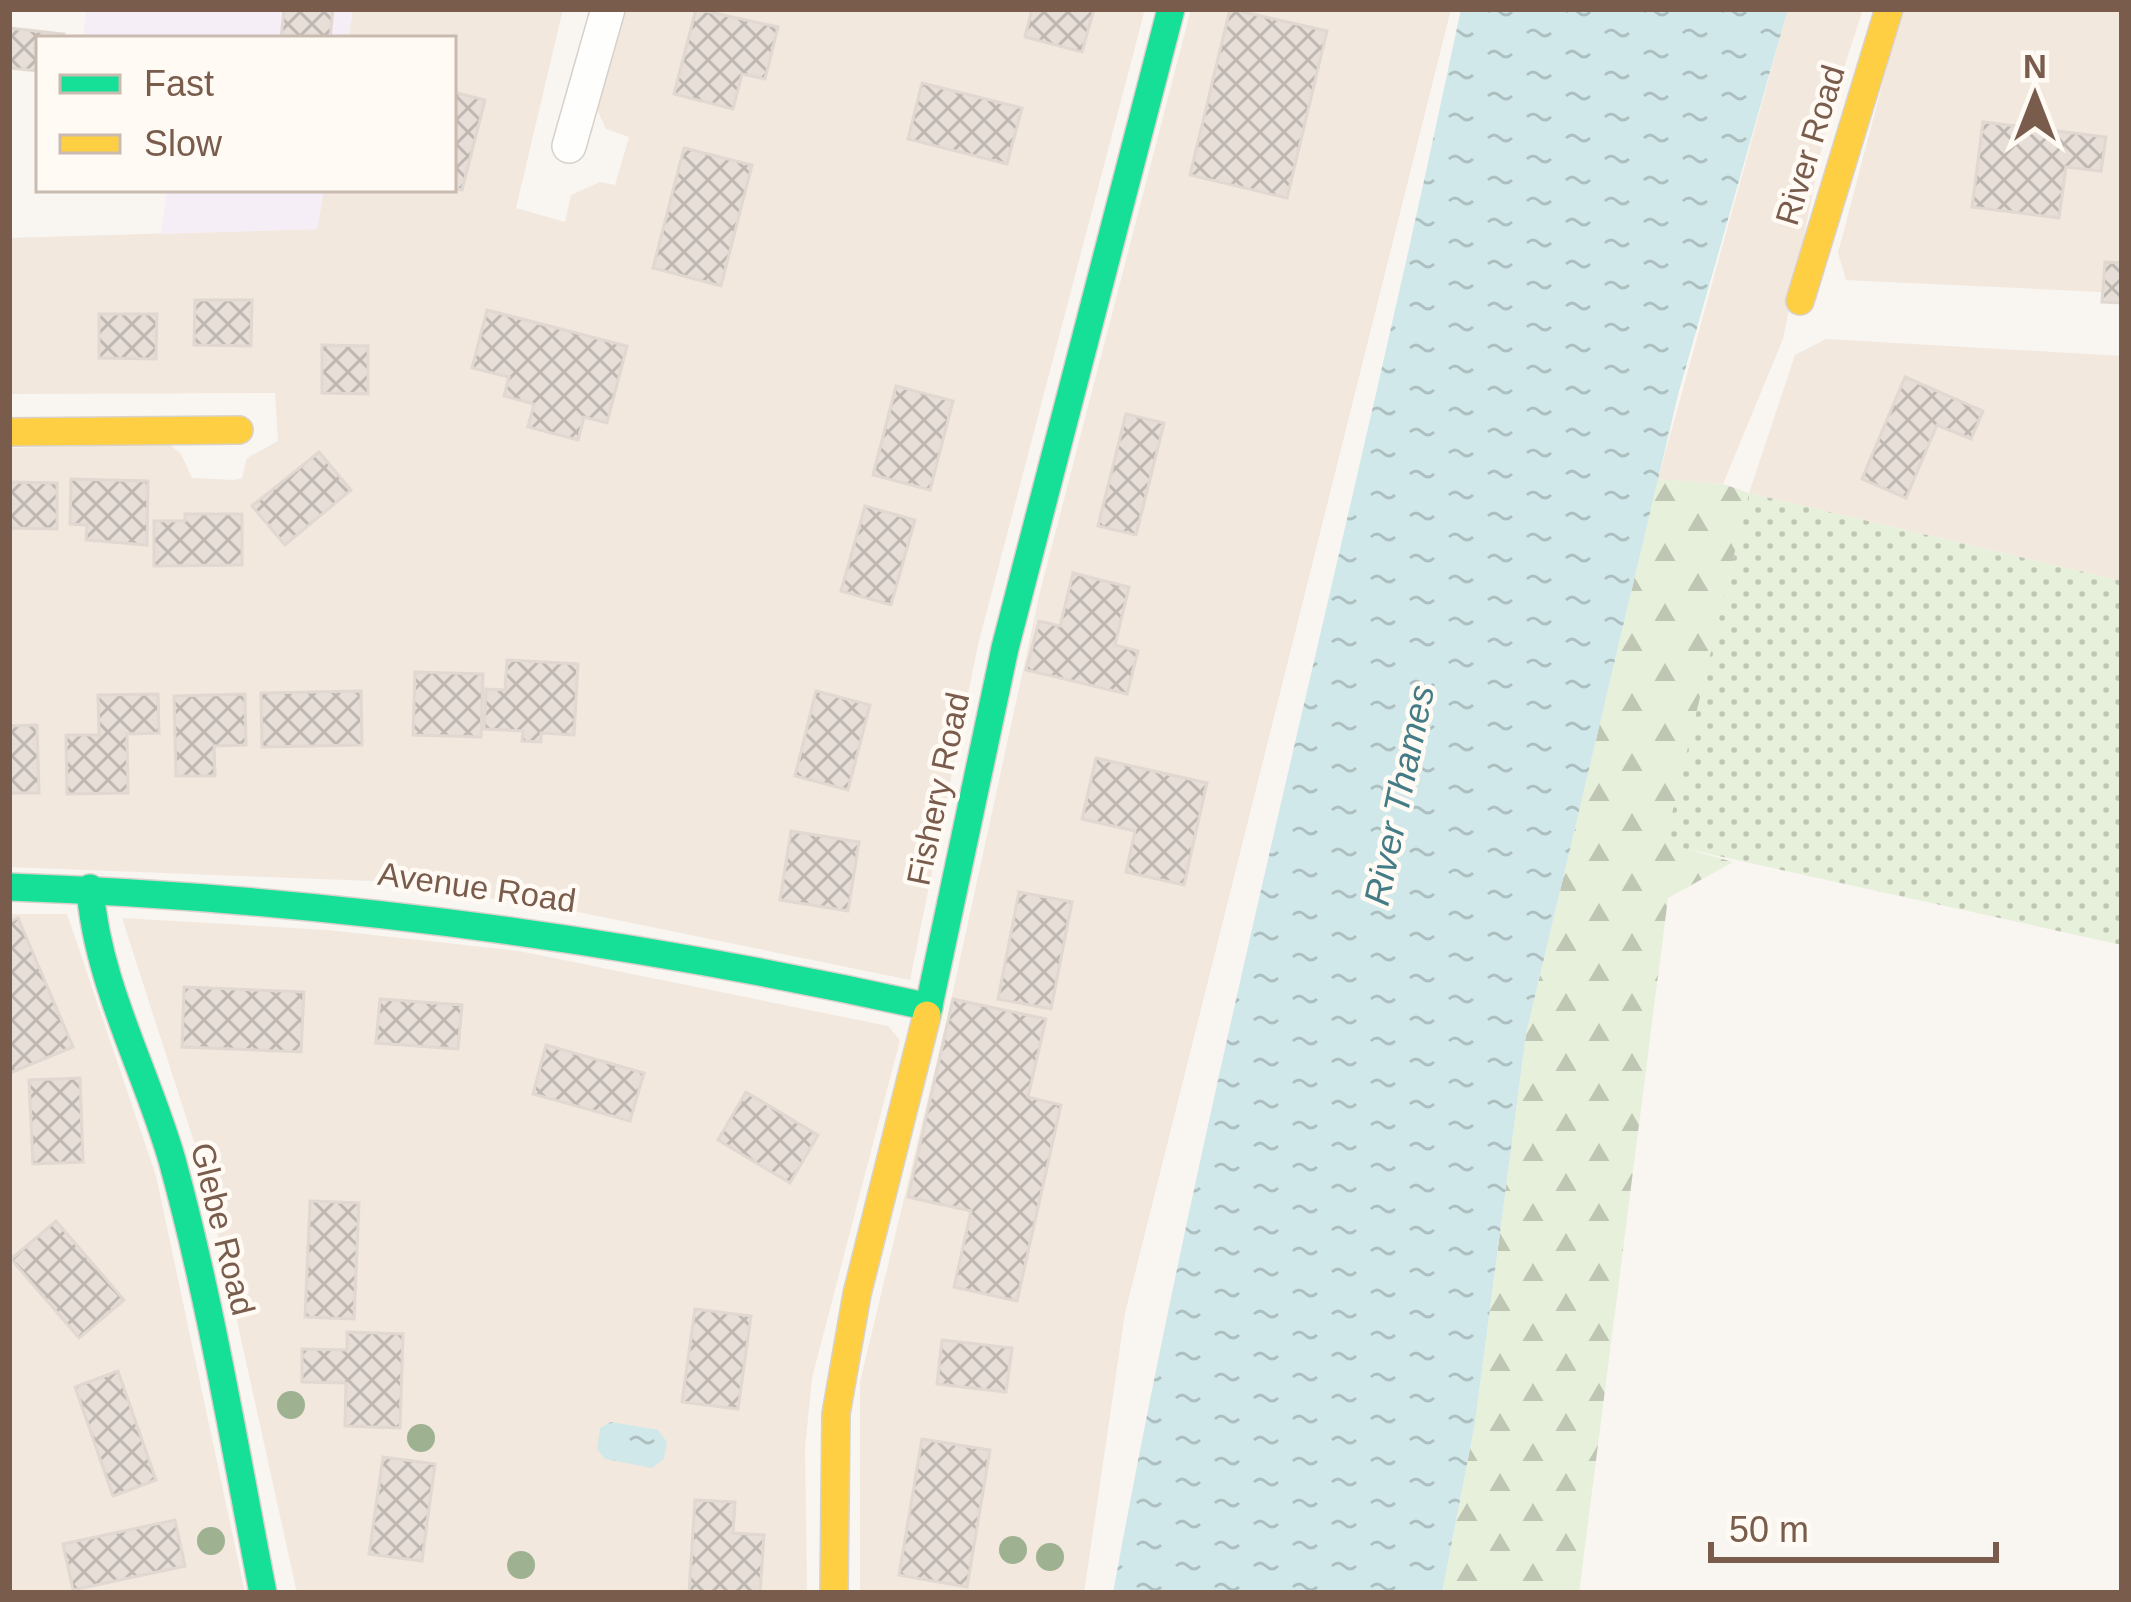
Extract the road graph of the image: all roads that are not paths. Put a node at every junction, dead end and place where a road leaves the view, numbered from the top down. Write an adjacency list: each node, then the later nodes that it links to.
1 (608, 9): 4 (street)
2 (1171, 9): 10 (street, Fishery Road)
3 (1888, 9): 5 (street, River Road)
4 (569, 146)
5 (1799, 301)
6 (239, 430): 7 (street)
7 (9, 432)
8 (9, 887): 9 (street, Avenue Road)
9 (90, 888): 10 (street, Avenue Road); 11 (street, Glebe Road)
10 (928, 1007): 12 (street, Fishery Road)
11 (263, 1593)
12 (834, 1593)

